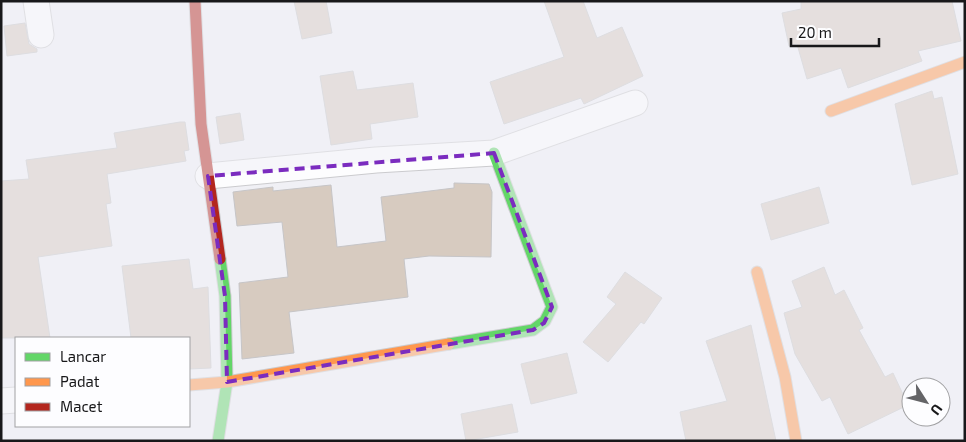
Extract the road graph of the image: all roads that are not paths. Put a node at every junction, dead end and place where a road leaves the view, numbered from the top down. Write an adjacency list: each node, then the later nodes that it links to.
1 (36, 1): 3 (street)
2 (195, 1): 8 (street)
3 (41, 35)
4 (965, 62): 6 (street)
5 (635, 103): 7 (street)
6 (831, 111)
7 (494, 154): 8 (street); 10 (street)
8 (208, 176): 10 (street)
9 (756, 272): 15 (street)
10 (227, 382): 11 (street); 14 (street)
11 (190, 385)
12 (15, 400): 13 (street)
13 (1, 401)
14 (218, 441)
15 (796, 441)

